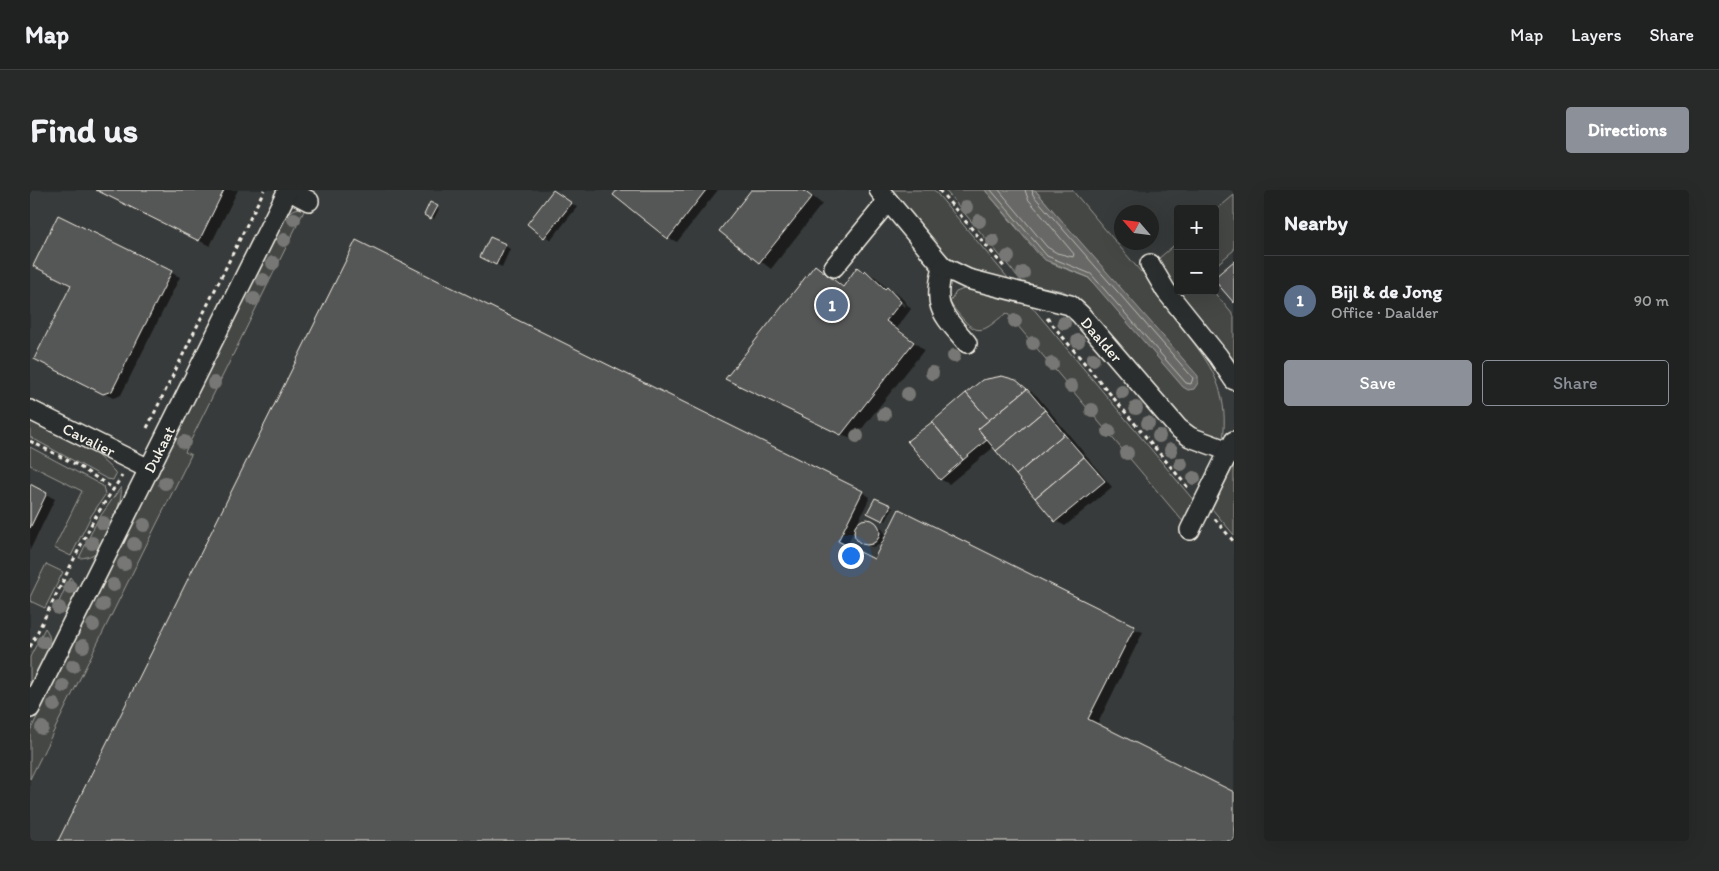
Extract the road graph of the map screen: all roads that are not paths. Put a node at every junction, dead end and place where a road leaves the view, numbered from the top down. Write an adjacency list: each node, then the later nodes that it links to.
1 (288, 190): 3 (street); 11 (street, Dukaat)
2 (883, 195): 5 (street); 6 (street, Daalder)
3 (309, 201)
4 (1150, 264): 8 (street)
5 (834, 267)
6 (943, 267): 7 (street); 10 (street, Daalder)
7 (967, 343)
8 (1234, 380)
9 (30, 410): 11 (street, Cavalier)
10 (1233, 449): 12 (street)
11 (150, 468): 13 (street, Dukaat)
12 (1190, 530)
13 (30, 708)

